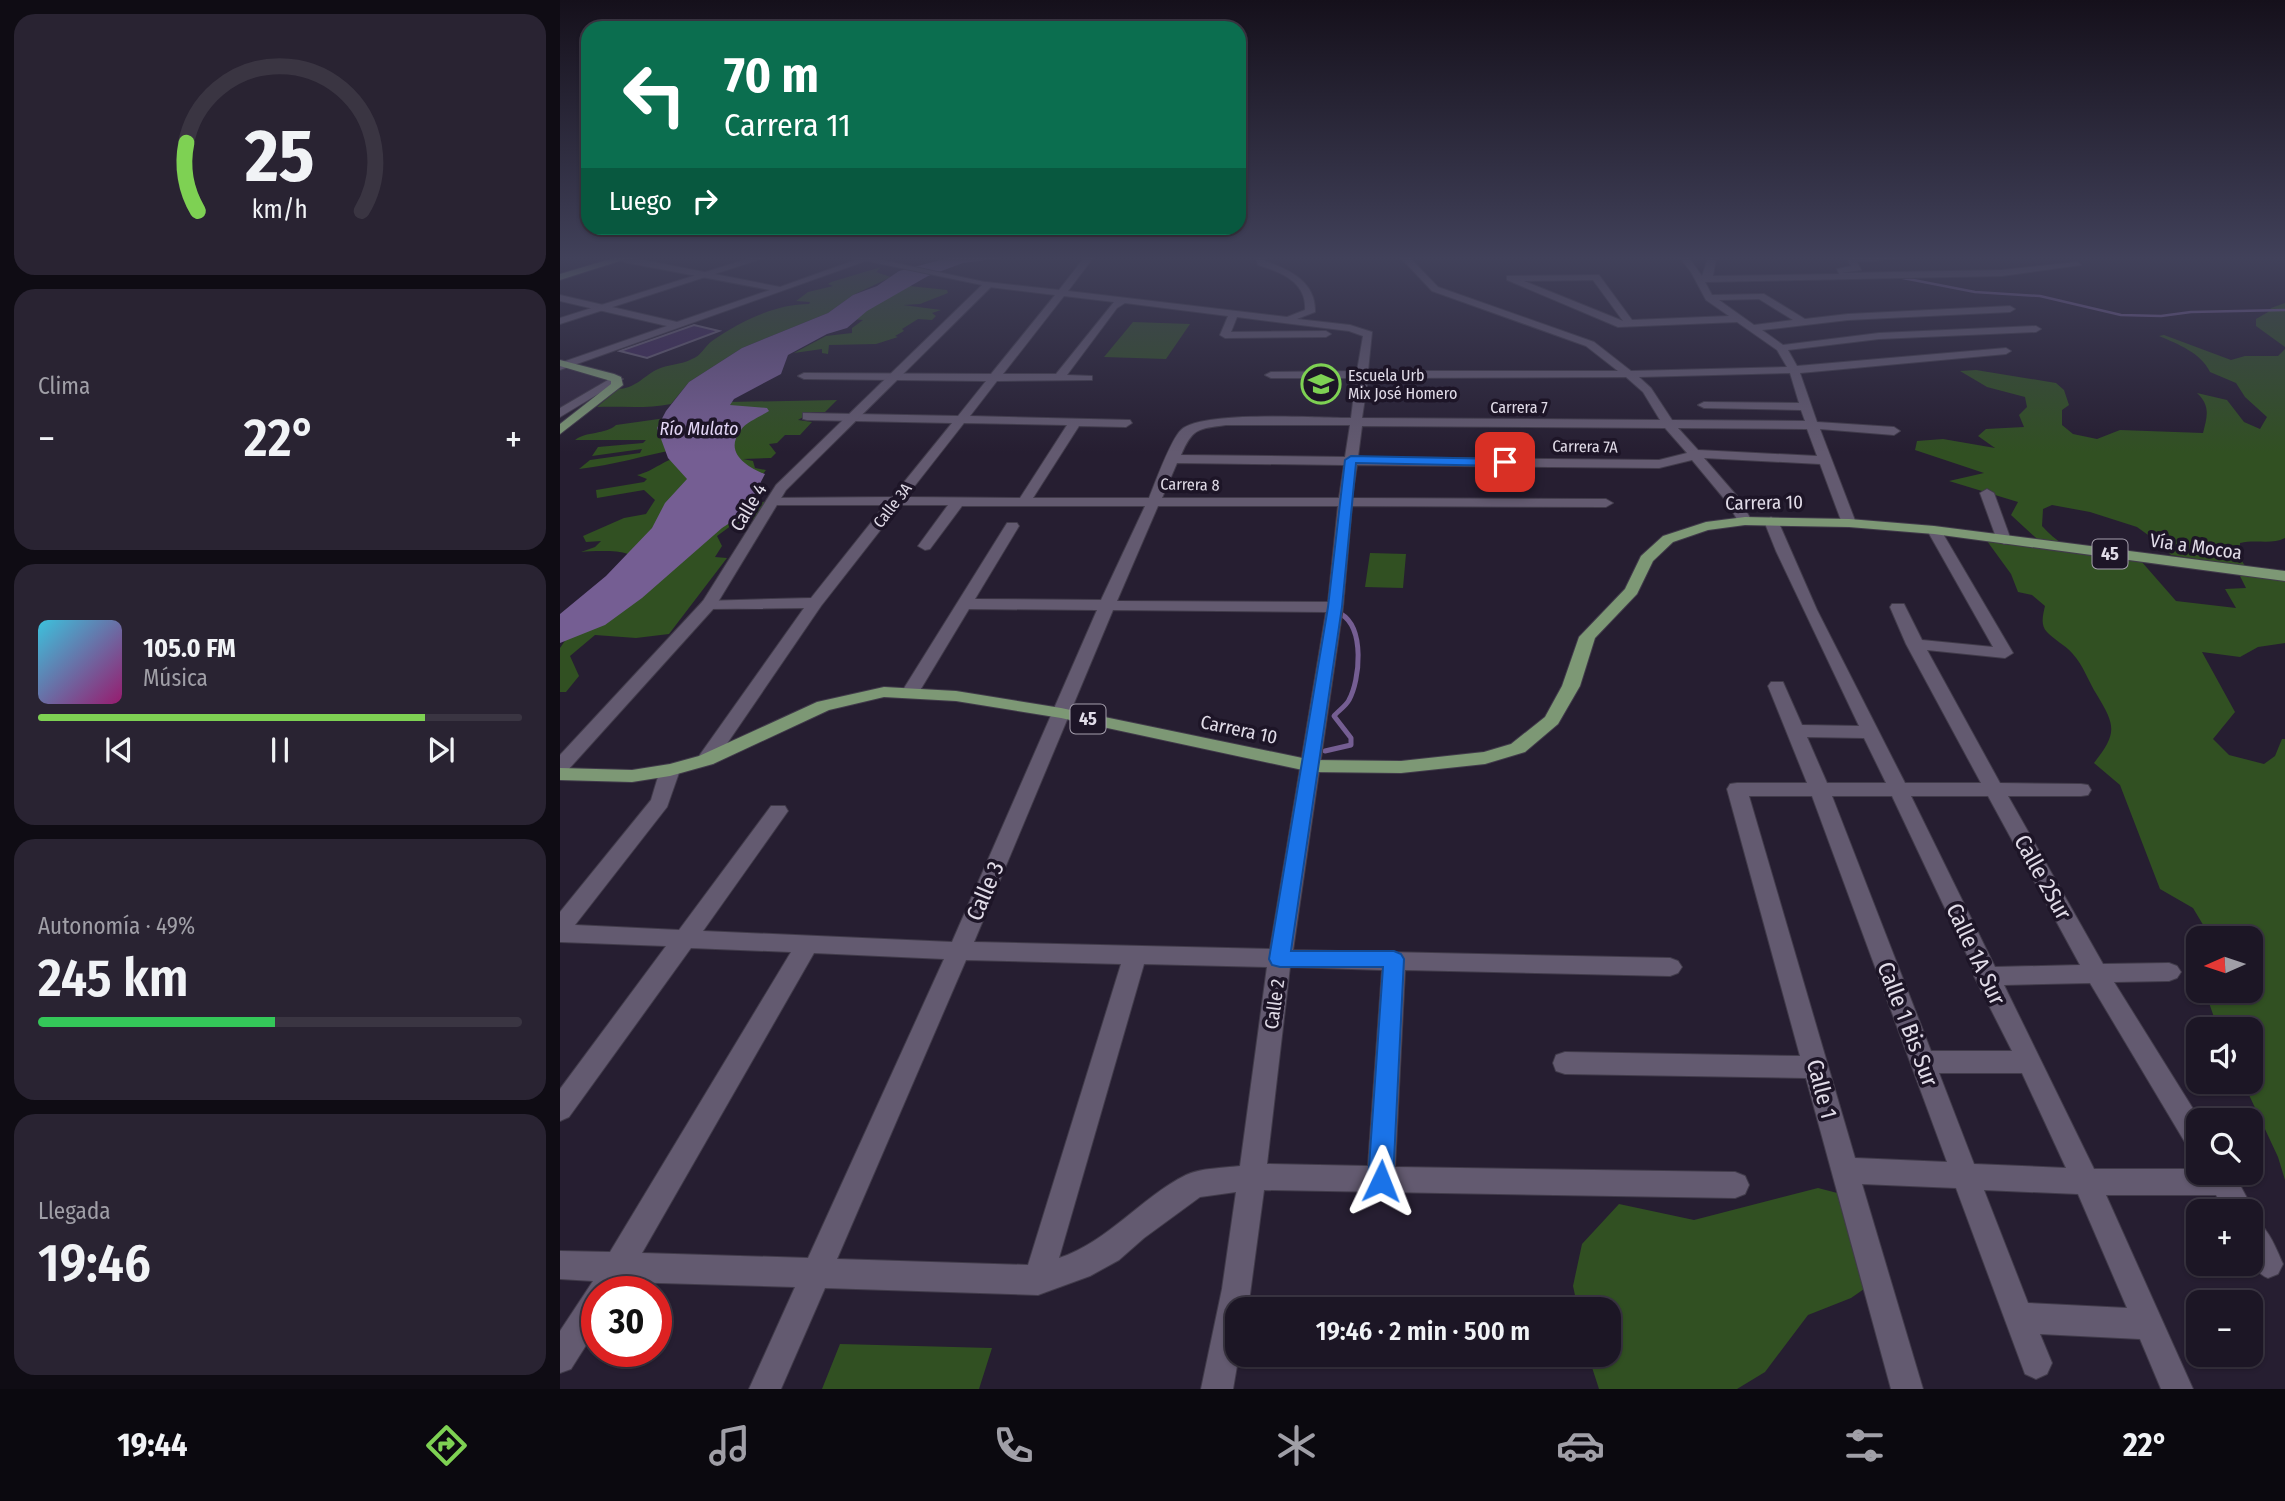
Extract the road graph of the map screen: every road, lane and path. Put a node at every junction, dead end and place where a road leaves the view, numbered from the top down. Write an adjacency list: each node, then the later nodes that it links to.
1 (664, 323): 16 (street)
2 (686, 323): 16 (street)
3 (949, 323): 30 (street, Calle 4)
4 (1037, 323): 31 (street, Calle 3A)
5 (1101, 323): 32 (street)
6 (1230, 323): 20 (street)
7 (1306, 323): 20 (street)
8 (1530, 323): 26 (street)
9 (1615, 323): 15 (street)
10 (1662, 323): 15 (street)
11 (1743, 323): 17 (street)
12 (1796, 323): 17 (street)
13 (1857, 323): 21 (street)
14 (1968, 323): 19 (street)
15 (1630, 324)
16 (677, 326): 24 (street)
17 (1751, 328): 22 (street)
18 (2036, 329): 19 (street)
19 (1981, 331): 21 (street)
20 (1366, 332): 28 (street, Calle 2)
21 (1879, 336): 22 (street)
22 (1781, 348): 25 (street)
23 (2006, 351): 25 (street)
24 (562, 365): 34 (main road)
25 (1794, 370): 26 (street); 36 (street)
26 (1628, 374): 28 (street); 45 (street)
27 (1270, 375): 28 (street)
28 (1363, 375): 44 (street, Calle 2)
29 (804, 376): 30 (street)
30 (894, 376): 31 (street); 39 (street, Calle 4)
31 (992, 378): 32 (street); 40 (street, Calle 3A)
32 (1059, 378): 33 (street)
33 (1088, 378)
34 (617, 379): 37 (street); 47 (main road)
35 (1704, 405): 36 (street)
36 (1806, 407): 46 (street)
37 (560, 414)
38 (807, 416): 39 (street)
39 (851, 418): 40 (street); 57 (street, Calle 4)
40 (959, 421): 42 (street); 54 (street, Calle 3A)
41 (1226, 421): 44 (street, Carrera 7); 50 (street, Calle 3)
42 (1075, 422): 43 (street); 56 (street)
43 (1126, 423)
44 (1356, 423): 45 (street, Carrera 7); 51 (street, Calle 2)
45 (1668, 423): 46 (street, Carrera 7); 49 (street)
46 (1812, 425): 48 (street, Carrera 7); 52 (street)
47 (560, 430)
48 (1894, 430)
49 (1695, 454): 51 (street, Carrera 7A); 52 (street, Carrera 7A); 61 (street)
50 (1174, 459): 51 (street, Carrera 7A); 58 (street, Calle 3)
51 (1351, 460): 59 (street, Calle 2)
52 (1825, 460): 63 (street)
53 (1987, 493): 66 (street)
54 (896, 500): 55 (street, Carrera 8); 57 (street, Carrera 8); 69 (street, Calle 3A)
55 (960, 500): 56 (street, Carrera 8); 67 (street)
56 (1025, 500): 58 (street, Carrera 8)
57 (774, 501): 70 (street, Calle 4)
58 (1155, 501): 59 (street, Carrera 8); 72 (street, Calle 3)
59 (1345, 503): 60 (street, Carrera 8); 73 (street, Calle 2)
60 (1606, 503)
61 (1745, 521): 62 (main road, Carrera 10 / 45); 82 (main road, Carrera 10 / 45)
62 (1770, 521): 63 (main road, Carrera 10 / 45); 80 (street, Calle 1A Sur)
63 (1849, 523): 65 (main road, Carrera 10 / 45)
64 (1012, 526): 71 (street)
65 (1934, 530): 66 (main road, Vía a Mocoa / 45); 75 (street)
66 (2004, 540): 68 (main road, Vía a Mocoa / 45)
67 (925, 546)
68 (2285, 576)
69 (815, 603): 70 (street); 81 (street, Calle 3A)
70 (709, 604): 83 (street, Calle 4)
71 (965, 604): 72 (street); 77 (street)
72 (1107, 607): 73 (street); 78 (street, Calle 3)
73 (1335, 607): 82 (street, Calle 2)
74 (1898, 607): 75 (street, Calle 2Sur)
75 (1914, 644): 87 (street, Calle 2Sur)
76 (1777, 686): 79 (street, Calle 1 Bis Sur)
77 (910, 692): 78 (main road, Carrera 10 / 45); 81 (main road, Carrera 10 / 45)
78 (1061, 713): 82 (main road, Carrera 10 / 45); 94 (street, Calle 3)
79 (1797, 731): 80 (street); 88 (street, Calle 1 Bis Sur)
80 (1871, 732): 86 (street, Calle 1A Sur)
81 (706, 760): 84 (main road, Carrera 10 / 45)
82 (1312, 766): 96 (street, Calle 2)
83 (560, 767)
84 (670, 771): 85 (main road, Carrera 10 / 45); 91 (street)
85 (560, 774)
86 (1898, 789): 87 (street); 88 (street); 101 (street, Calle 1A Sur)
87 (1994, 789): 89 (street); 100 (street, Calle 2Sur)
88 (1820, 790): 102 (street, Calle 1 Bis Sur); 105 (street, Calle 1)
89 (2081, 790)
90 (778, 811): 92 (street)
91 (560, 931): 92 (street)
92 (683, 940): 93 (street); 106 (street)
93 (807, 945): 94 (street); 118 (street)
94 (959, 951): 95 (street); 119 (street, Calle 3)
95 (1135, 956): 96 (street); 121 (street)
96 (1280, 959): 97 (street); 109 (street, Calle 2)
97 (1394, 959): 98 (street); 112 (street)
98 (1670, 967)
99 (2169, 972): 100 (street)
100 (2097, 975): 101 (street); 107 (street, Calle 2Sur)
101 (1986, 976): 103 (street, Calle 1A Sur)
102 (1923, 1062): 103 (street); 110 (street, Calle 1 Bis Sur)
103 (2028, 1062): 113 (street, Calle 1A Sur)
104 (1565, 1063): 105 (street)
105 (1817, 1067): 108 (street, Calle 1)
106 (560, 1109)
107 (2186, 1120)
108 (1844, 1170): 110 (street); 129 (street, Calle 1)
109 (1250, 1177): 112 (street); 121 (street); 128 (street, Calle 2)
110 (1967, 1178): 113 (street); 122 (street, Calle 1 Bis Sur)
111 (2186, 1178): 113 (street)
112 (1381, 1181): 114 (street)
113 (2087, 1182): 123 (street, Calle 1A Sur)
114 (1735, 1185)
115 (2263, 1255): 116 (street)
116 (2268, 1264)
117 (560, 1265): 118 (street)
118 (619, 1266): 119 (street); 120 (street)
119 (817, 1274): 121 (street); 127 (street, Calle 3)
120 (613, 1276)
121 (1038, 1280)
122 (2020, 1318): 123 (street); 126 (street, Calle 1 Bis Sur)
123 (2150, 1324): 130 (street, Calle 1A Sur)
124 (581, 1326): 125 (street)
125 (560, 1358)
126 (2036, 1363)
127 (765, 1389)
128 (1217, 1389)
129 (1907, 1389)
130 (2177, 1389)

